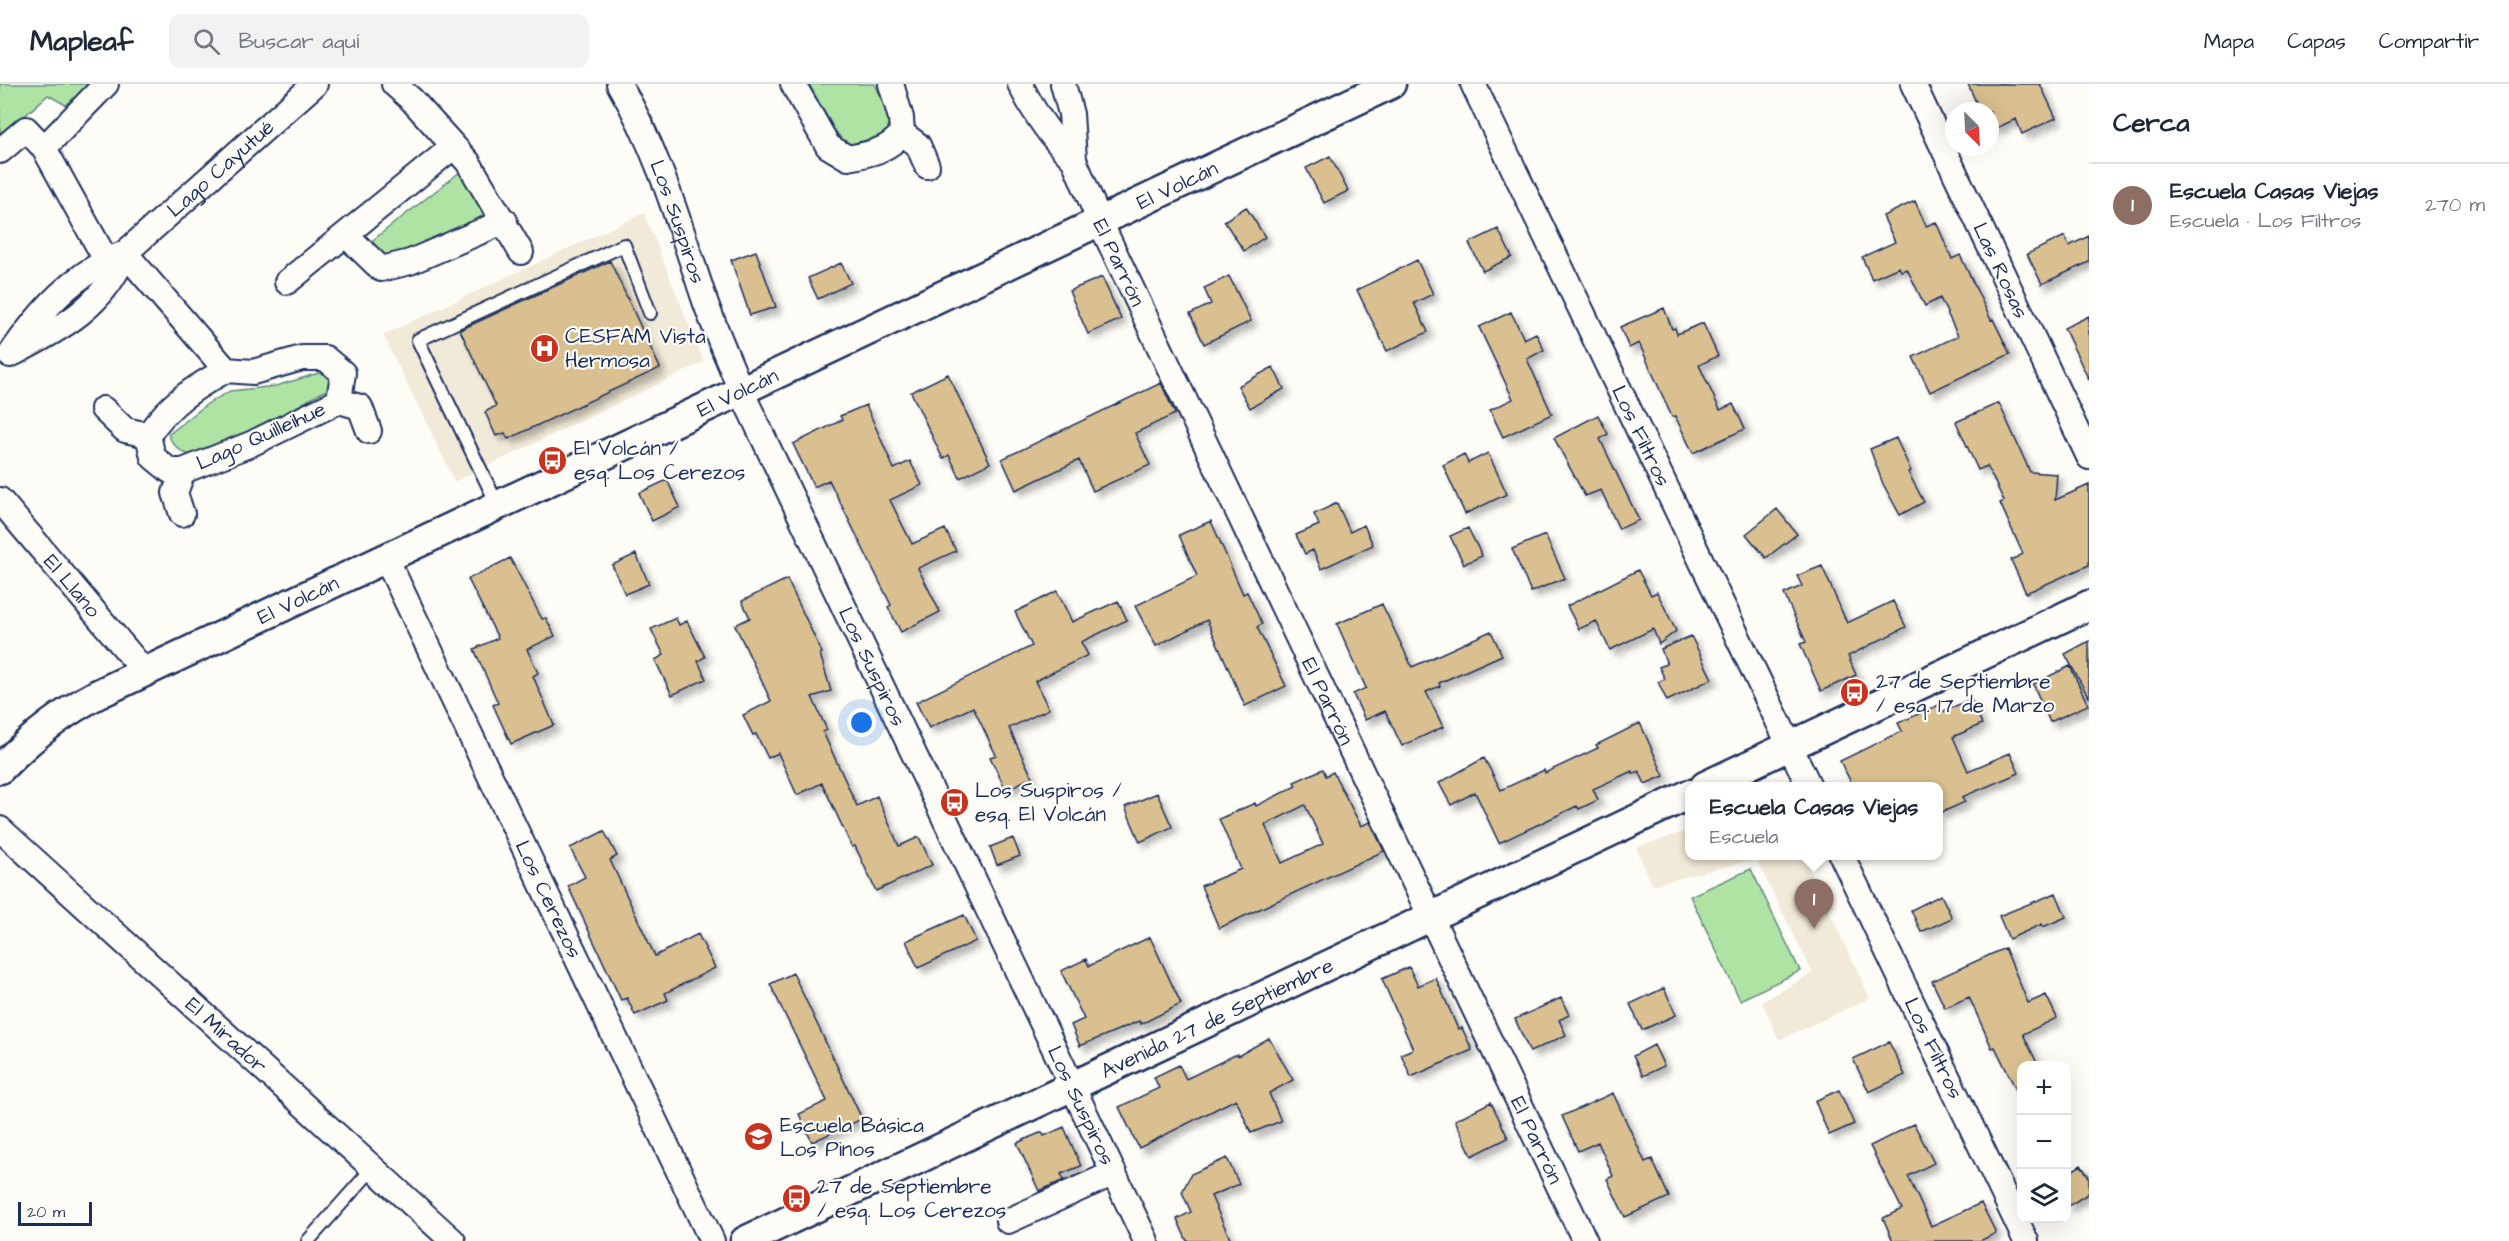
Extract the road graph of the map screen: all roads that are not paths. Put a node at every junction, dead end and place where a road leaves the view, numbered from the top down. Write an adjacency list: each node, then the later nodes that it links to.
1 (106, 84): 14 (street)
2 (315, 84): 22 (street, Lago Cayutué)
3 (394, 84): 13 (street)
4 (619, 84): 27 (street, Los Suspiros)
5 (793, 84): 12 (street)
6 (891, 84): 12 (street)
7 (1020, 84): 16 (street, El Parrón)
8 (1063, 84): 16 (street, El Parrón)
9 (1391, 84): 19 (street, El Volcán)
10 (1473, 84): 40 (street, Los Filtros)
11 (1913, 84): 32 (street, Las Rosas)
12 (902, 133): 17 (street)
13 (453, 147): 18 (street); 20 (street)
14 (44, 148): 15 (street); 22 (street)
15 (0, 151)
16 (1074, 160): 19 (street, El Parrón)
17 (927, 166)
18 (505, 221): 20 (street); 21 (street)
19 (1100, 222): 27 (street, El Volcán); 47 (street, El Parrón)
20 (346, 236): 23 (street)
21 (521, 252)
22 (115, 256): 25 (street, Lago Cayutué); 26 (street)
23 (287, 282)
24 (650, 313): 35 (lane)
25 (5, 359)
26 (226, 370): 28 (street, Lago Quilleihue); 31 (street)
27 (741, 391): 35 (street, El Volcán); 48 (street, Los Suspiros)
28 (339, 401): 30 (street, Lago Quilleihue); 33 (street, Lago Quilleihue)
29 (103, 409): 31 (street)
30 (369, 431)
31 (148, 435): 33 (street, Lago Quilleihue)
32 (2089, 457)
33 (183, 471): 36 (street, Lago Quilleihue)
34 (0, 500): 39 (street, El Llano)
35 (498, 506): 37 (street, El Volcán)
36 (182, 514)
37 (386, 558): 39 (street, El Volcán); 54 (street, Los Cerezos)
38 (2089, 605): 40 (street)
39 (145, 672): 41 (street, El Volcán)
40 (1790, 747): 42 (street); 43 (street, Los Filtros)
41 (0, 769)
42 (1714, 782)
43 (1807, 782)
44 (1685, 796): 47 (street, Avenida 27 de Septiembre)
45 (0, 829): 49 (street, El Mirador)
46 (1844, 860): 58 (street, Los Filtros)
47 (1431, 917): 48 (street, Avenida 27 de Septiembre); 57 (street, El Parrón)
48 (1072, 1086): 50 (street, Los Suspiros); 55 (street, Avenida 27 de Septiembre)
49 (373, 1167): 52 (lane); 53 (street, El Mirador)
50 (1114, 1173): 51 (street); 56 (street, Los Suspiros)
51 (1008, 1221)
52 (308, 1241)
53 (453, 1241)
54 (712, 1241)
55 (746, 1241)
56 (1146, 1241)
57 (1585, 1241)
58 (2026, 1241)

